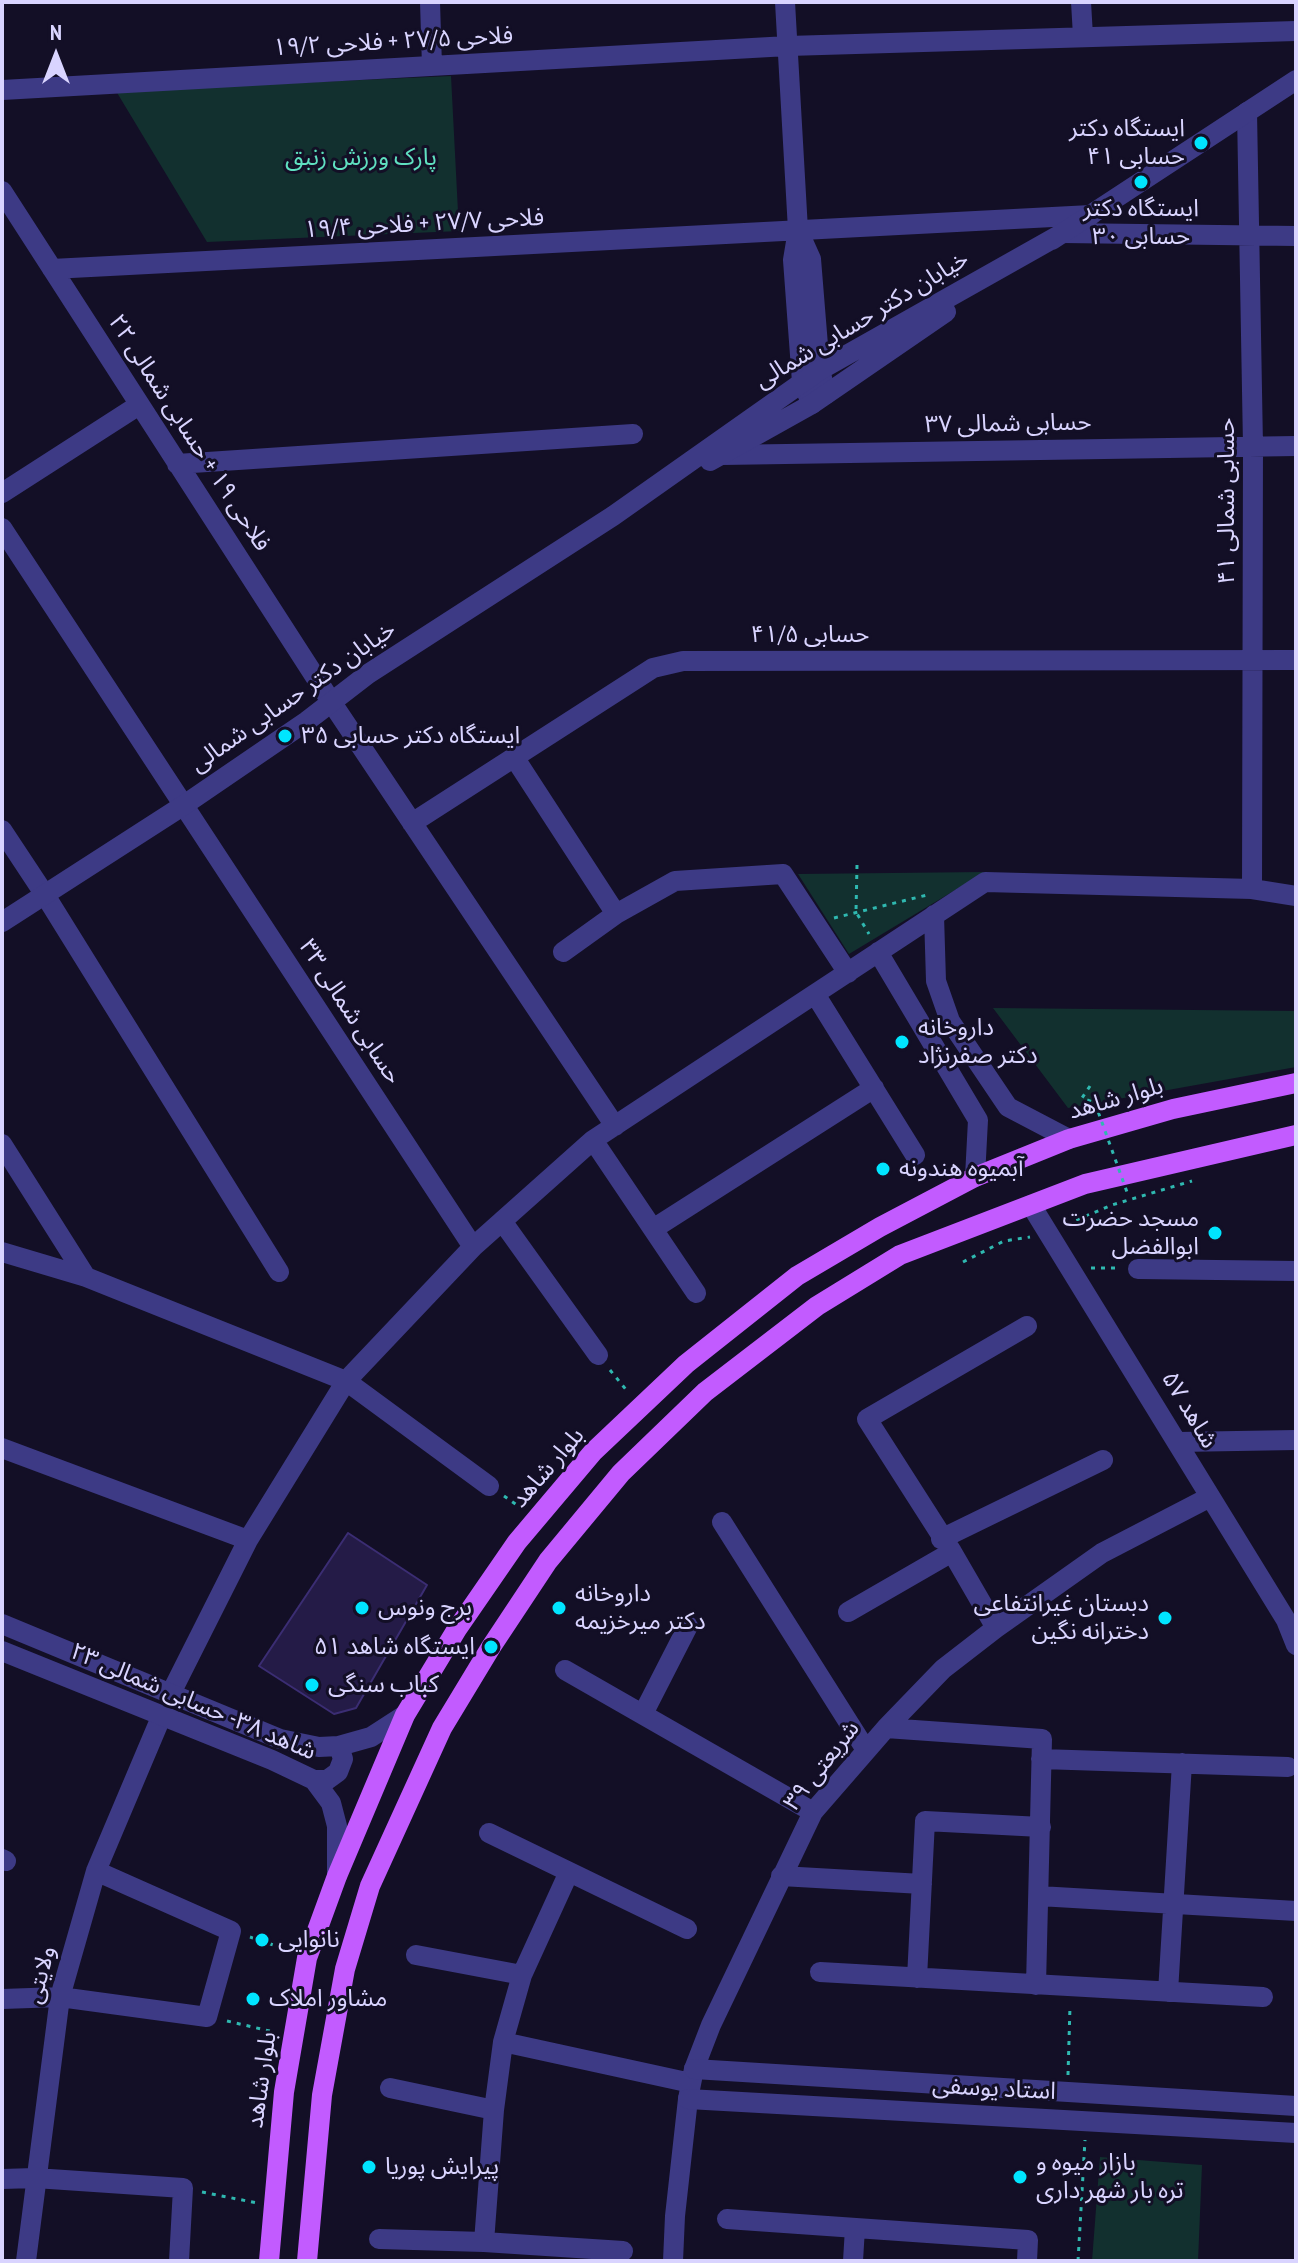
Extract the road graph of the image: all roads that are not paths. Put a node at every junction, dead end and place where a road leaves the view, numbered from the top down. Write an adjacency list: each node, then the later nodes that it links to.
1 (430, 2): 7 (street)
2 (785, 2): 6 (street)
3 (1081, 2): 5 (street)
4 (1296, 31): 5 (street, فلاحی ۲۷/۵ + فلاحی ۱۹/۲)
5 (1083, 36): 6 (street, فلاحی ۲۷/۵ + فلاحی ۱۹/۲)
6 (788, 46): 7 (street, فلاحی ۲۷/۵ + فلاحی ۱۹/۲); 13 (street)
7 (432, 66): 9 (street, فلاحی ۲۷/۵ + فلاحی ۱۹/۲)
8 (1293, 83): 10 (street, خیابان دکتر حسابی شمالی)
9 (2, 90)
10 (1247, 112): 12 (street, خیابان دکتر حسابی شمالی); 15 (street, حسابی شمالی ۴۱)
11 (2, 191): 17 (street, فلاحی ۱۹ + حسابی شمالی ۲۲)
12 (1091, 215): 13 (street, فلاحی ۲۷/۷ + فلاحی ۱۹/۴); 14 (street, خیابان دکتر حسابی شمالی)
13 (798, 230): 17 (street, فلاحی ۲۷/۷ + فلاحی ۱۹/۴); 18 (street); 19 (street)
14 (1063, 233): 15 (street); 18 (street, خیابان دکتر حسابی شمالی); 20 (street, خیابان دکتر حسابی شمالی)
15 (1250, 236): 16 (street); 23 (street, حسابی شمالی ۴۱)
16 (1296, 236)
17 (52, 269): 21 (street, فلاحی ۱۹ + حسابی شمالی ۲۲)
18 (820, 370): 19 (street, خیابان دکتر حسابی شمالی); 20 (street)
19 (802, 382): 20 (street); 28 (street, خیابان دکتر حسابی شمالی)
20 (819, 399): 25 (street, خیابان دکتر حسابی شمالی)
21 (139, 405): 26 (street, فلاحی ۱۹ + حسابی شمالی ۲۲); 27 (street)
22 (633, 434): 26 (street)
23 (1253, 446): 24 (street, حسابی شمالی ۳۷); 25 (street, حسابی شمالی ۳۷); 30 (street, حسابی شمالی ۴۱)
24 (1296, 446)
25 (722, 455): 28 (street, خیابان دکتر حسابی شمالی)
26 (177, 464): 32 (street, فلاحی ۱۹ + حسابی شمالی ۲۲)
27 (2, 493)
28 (613, 516): 32 (street, خیابان دکتر حسابی شمالی)
29 (2, 528): 34 (street, حسابی شمالی ۳۳)
30 (1253, 660): 31 (street, حسابی ۴۱/۵); 33 (street, حسابی ۴۱/۵); 37 (street, حسابی شمالی ۴۱)
31 (1296, 660)
32 (332, 703): 34 (street, خیابان دکتر حسابی شمالی); 35 (street, فلاحی ۱۹ + حسابی شمالی ۲۲)
33 (514, 757): 35 (street, حسابی ۴۱/۵); 40 (street)
34 (184, 805): 38 (street, خیابان دکتر حسابی شمالی); 61 (street, حسابی شمالی ۳۳)
35 (412, 823): 51 (street, فلاحی ۱۹ + حسابی شمالی ۲۲)
36 (2, 830): 38 (street)
37 (1252, 889): 39 (street); 41 (street)
38 (45, 895): 42 (street, خیابان دکتر حسابی شمالی); 65 (street)
39 (1296, 896)
40 (616, 914): 43 (street); 45 (street)
41 (934, 915): 44 (street); 49 (street)
42 (2, 922)
43 (563, 952)
44 (878, 952): 45 (street); 50 (street)
45 (848, 973): 46 (street)
46 (815, 994): 48 (street); 51 (street)
47 (1296, 1083): 53 (main road, بلوار شاهد)
48 (874, 1088): 56 (street); 60 (street)
49 (1008, 1107): 50 (street); 53 (street)
50 (978, 1120): 57 (street)
51 (615, 1126): 54 (street)
52 (1296, 1135): 58 (main road)
53 (1069, 1139): 57 (main road, بلوار شاهد)
54 (593, 1140): 59 (street); 60 (street)
55 (2, 1144): 66 (street)
56 (915, 1155)
57 (975, 1177): 91 (main road, بلوار شاهد)
58 (1031, 1205): 72 (street, شاهد ۵۷); 136 (main road)
59 (502, 1221): 61 (street); 69 (street)
60 (653, 1229): 67 (street)
61 (473, 1247): 70 (street)
62 (2, 1252): 66 (street)
63 (1138, 1269): 64 (street)
64 (1296, 1271)
65 (279, 1272)
66 (86, 1277): 70 (street)
67 (696, 1293)
68 (1027, 1326): 79 (street)
69 (598, 1355)
70 (346, 1381): 75 (street); 78 (street)
71 (1296, 1440): 72 (street)
72 (1178, 1442): 76 (street, شاهد ۵۷)
73 (2, 1448): 78 (street)
74 (1103, 1460): 79 (street)
75 (489, 1486)
76 (1210, 1497): 81 (street, شاهد ۵۷); 84 (street, شریعتی ۳۹)
77 (722, 1522): 94 (street)
78 (248, 1540): 88 (street)
79 (947, 1546): 80 (street); 84 (street)
80 (848, 1612)
81 (1291, 1620): 85 (street, شاهد ۵۷)
82 (2, 1624): 88 (street, شاهد ۳۸- حسابی شمالی ۲۳)
83 (688, 1626): 89 (street)
84 (996, 1628): 92 (street, شریعتی ۳۹)
85 (1296, 1645)
86 (2, 1651): 90 (street, شاهد ۳۸- حسابی شمالی ۲۳)
87 (565, 1670): 89 (street)
88 (171, 1693): 93 (street, شاهد ۳۸- حسابی شمالی ۲۳)
89 (643, 1714): 99 (street)
90 (162, 1715): 98 (street, شاهد ۳۸- حسابی شمالی ۲۳); 102 (street, ولایتی)
91 (405, 1715): 93 (street, شاهد ۳۸- حسابی شمالی ۲۳); 104 (main road, بلوار شاهد)
92 (886, 1728): 94 (street, شریعتی ۳۹); 95 (street)
93 (339, 1746): 98 (street)
94 (866, 1750): 99 (street, شریعتی ۳۹)
95 (1041, 1759): 96 (street); 100 (street)
96 (1182, 1763): 97 (street); 108 (street)
97 (1288, 1767)
98 (314, 1780): 104 (street, شاهد ۳۸- حسابی شمالی ۲۳)
99 (813, 1812): 105 (street, شریعتی ۳۹)
100 (1041, 1827): 106 (street); 107 (street)
101 (489, 1833): 103 (street)
102 (96, 1871): 117 (street, ولایتی); 117 (street)
103 (569, 1872): 110 (street); 113 (street)
104 (337, 1876): 135 (main road, بلوار شاهد)
105 (781, 1876): 106 (street); 121 (street, شریعتی ۳۹)
106 (922, 1884): 114 (street)
107 (1039, 1896): 108 (street); 115 (street)
108 (1173, 1904): 109 (street); 116 (street)
109 (1296, 1911)
110 (687, 1929)
111 (416, 1955): 113 (street)
112 (820, 1972): 114 (street)
113 (522, 1975): 120 (street)
114 (917, 1978): 115 (street)
115 (1036, 1985): 116 (street)
116 (1168, 1992): 118 (street)
117 (60, 1997): 119 (street); 126 (street, ولایتی)
118 (1263, 1997)
119 (2, 1999)
120 (503, 2042): 121 (street); 124 (street)
121 (691, 2084): 123 (street, استاد یوسفی); 125 (street, استاد یوسفی); 137 (street, شریعتی ۳۹)
122 (390, 2088): 124 (street)
123 (1296, 2106)
124 (494, 2110): 131 (street)
125 (1296, 2133)
126 (35, 2178): 127 (street); 133 (street, ولایتی); 134 (street)
127 (2, 2179)
128 (727, 2219): 129 (street)
129 (855, 2228): 138 (street); 139 (street)
130 (379, 2239): 131 (street)
131 (484, 2242): 132 (street)
132 (623, 2251)
133 (26, 2261)
134 (179, 2261)
135 (269, 2261)
136 (307, 2261)
137 (673, 2261)
138 (853, 2261)
139 (1027, 2261)

